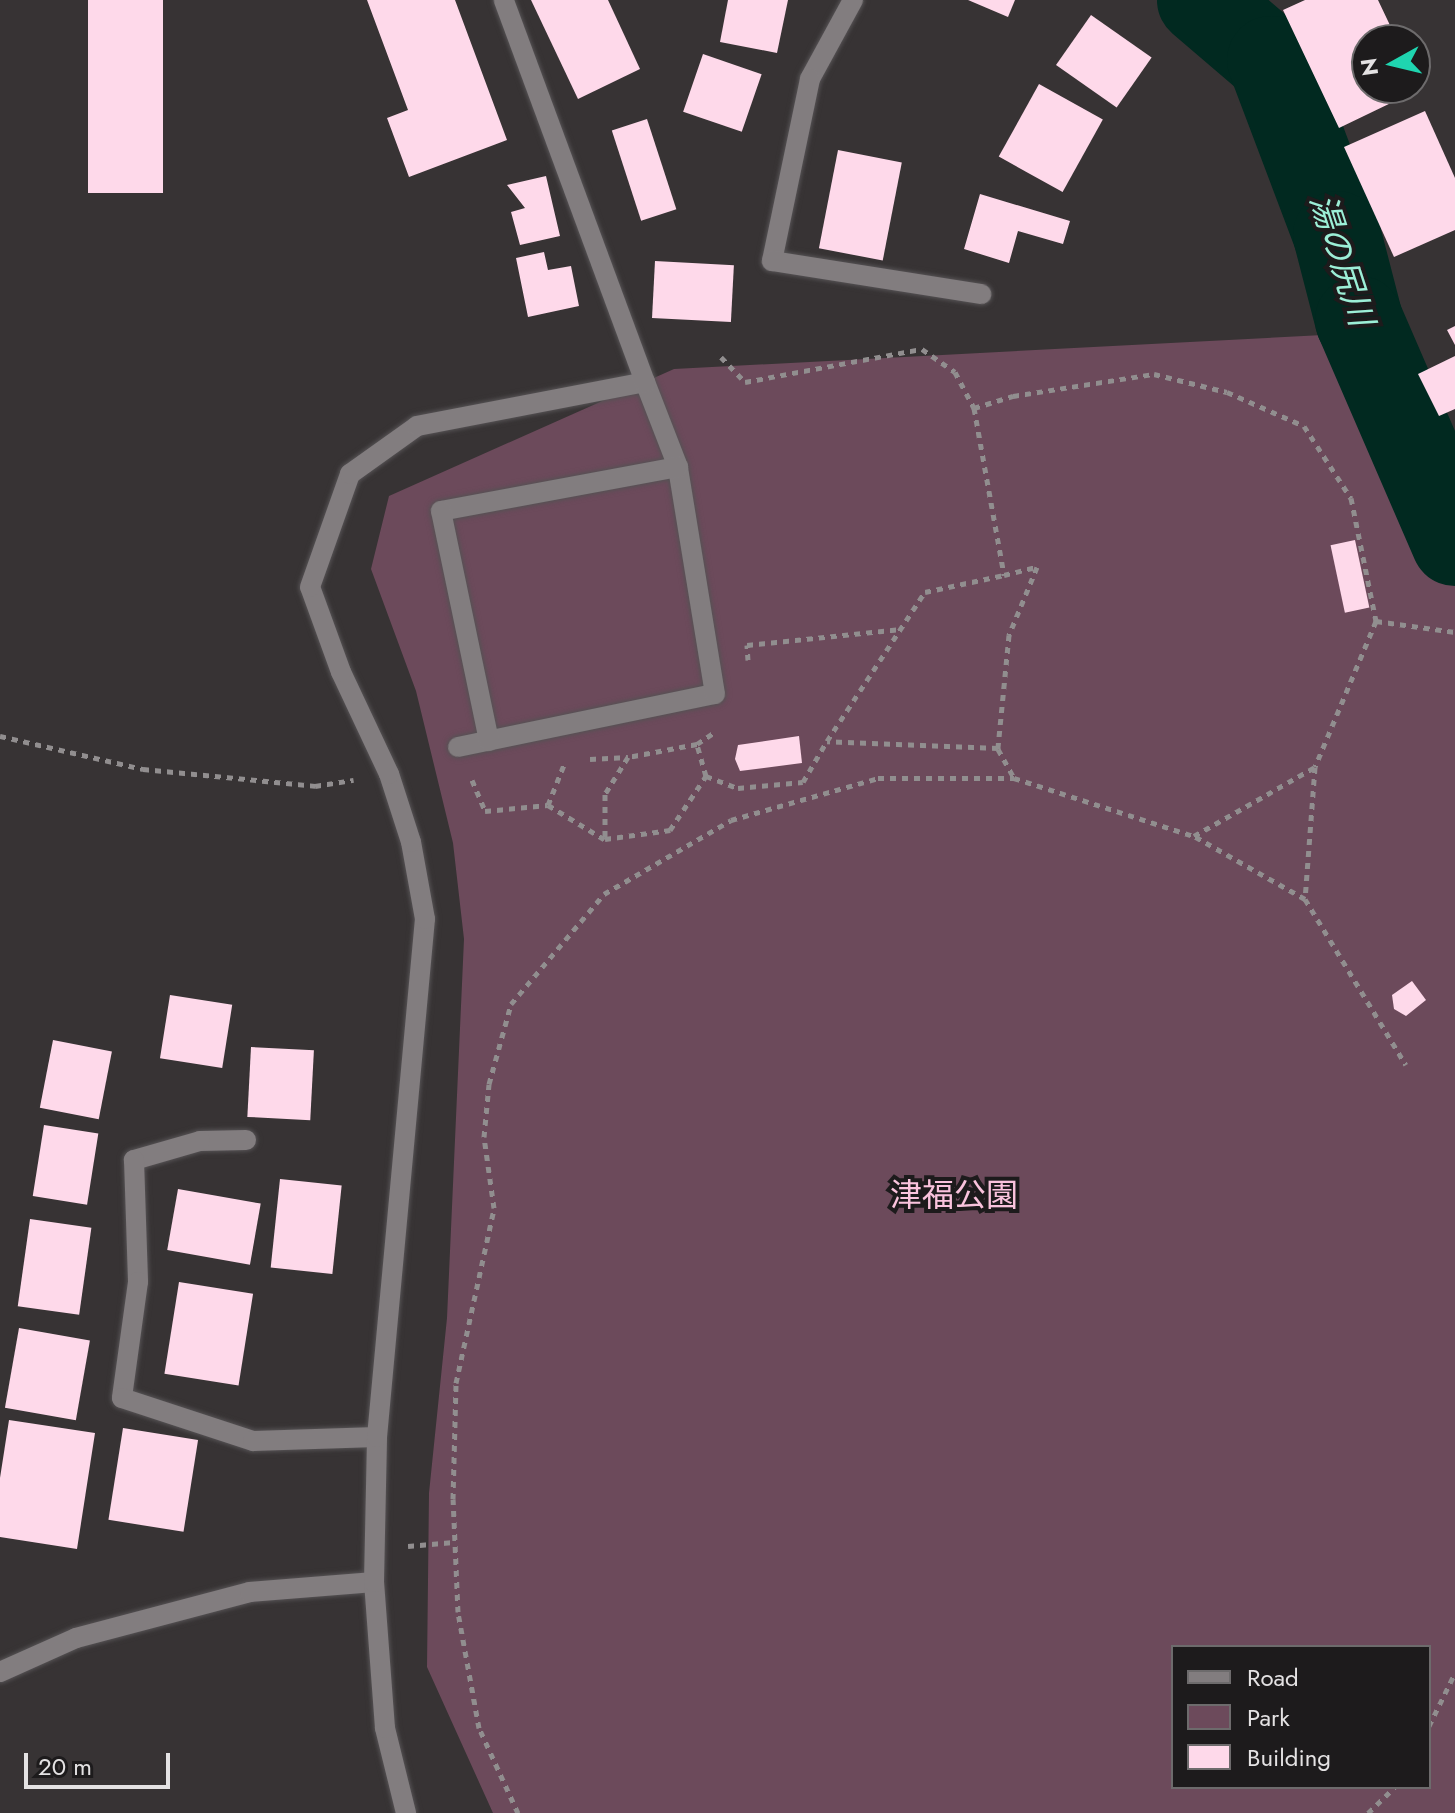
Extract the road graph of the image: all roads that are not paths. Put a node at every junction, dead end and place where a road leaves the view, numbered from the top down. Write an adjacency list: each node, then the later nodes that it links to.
1 (504, 0): 4 (street)
2 (853, 0): 3 (street)
3 (981, 294)
4 (645, 382): 5 (street); 9 (street)
5 (678, 467): 6 (street); 6 (street)
6 (489, 741): 7 (street)
7 (458, 747)
8 (246, 1140): 9 (street)
9 (377, 1437): 10 (street)
10 (374, 1582): 11 (street); 12 (street)
11 (0, 1672)
12 (406, 1813)

